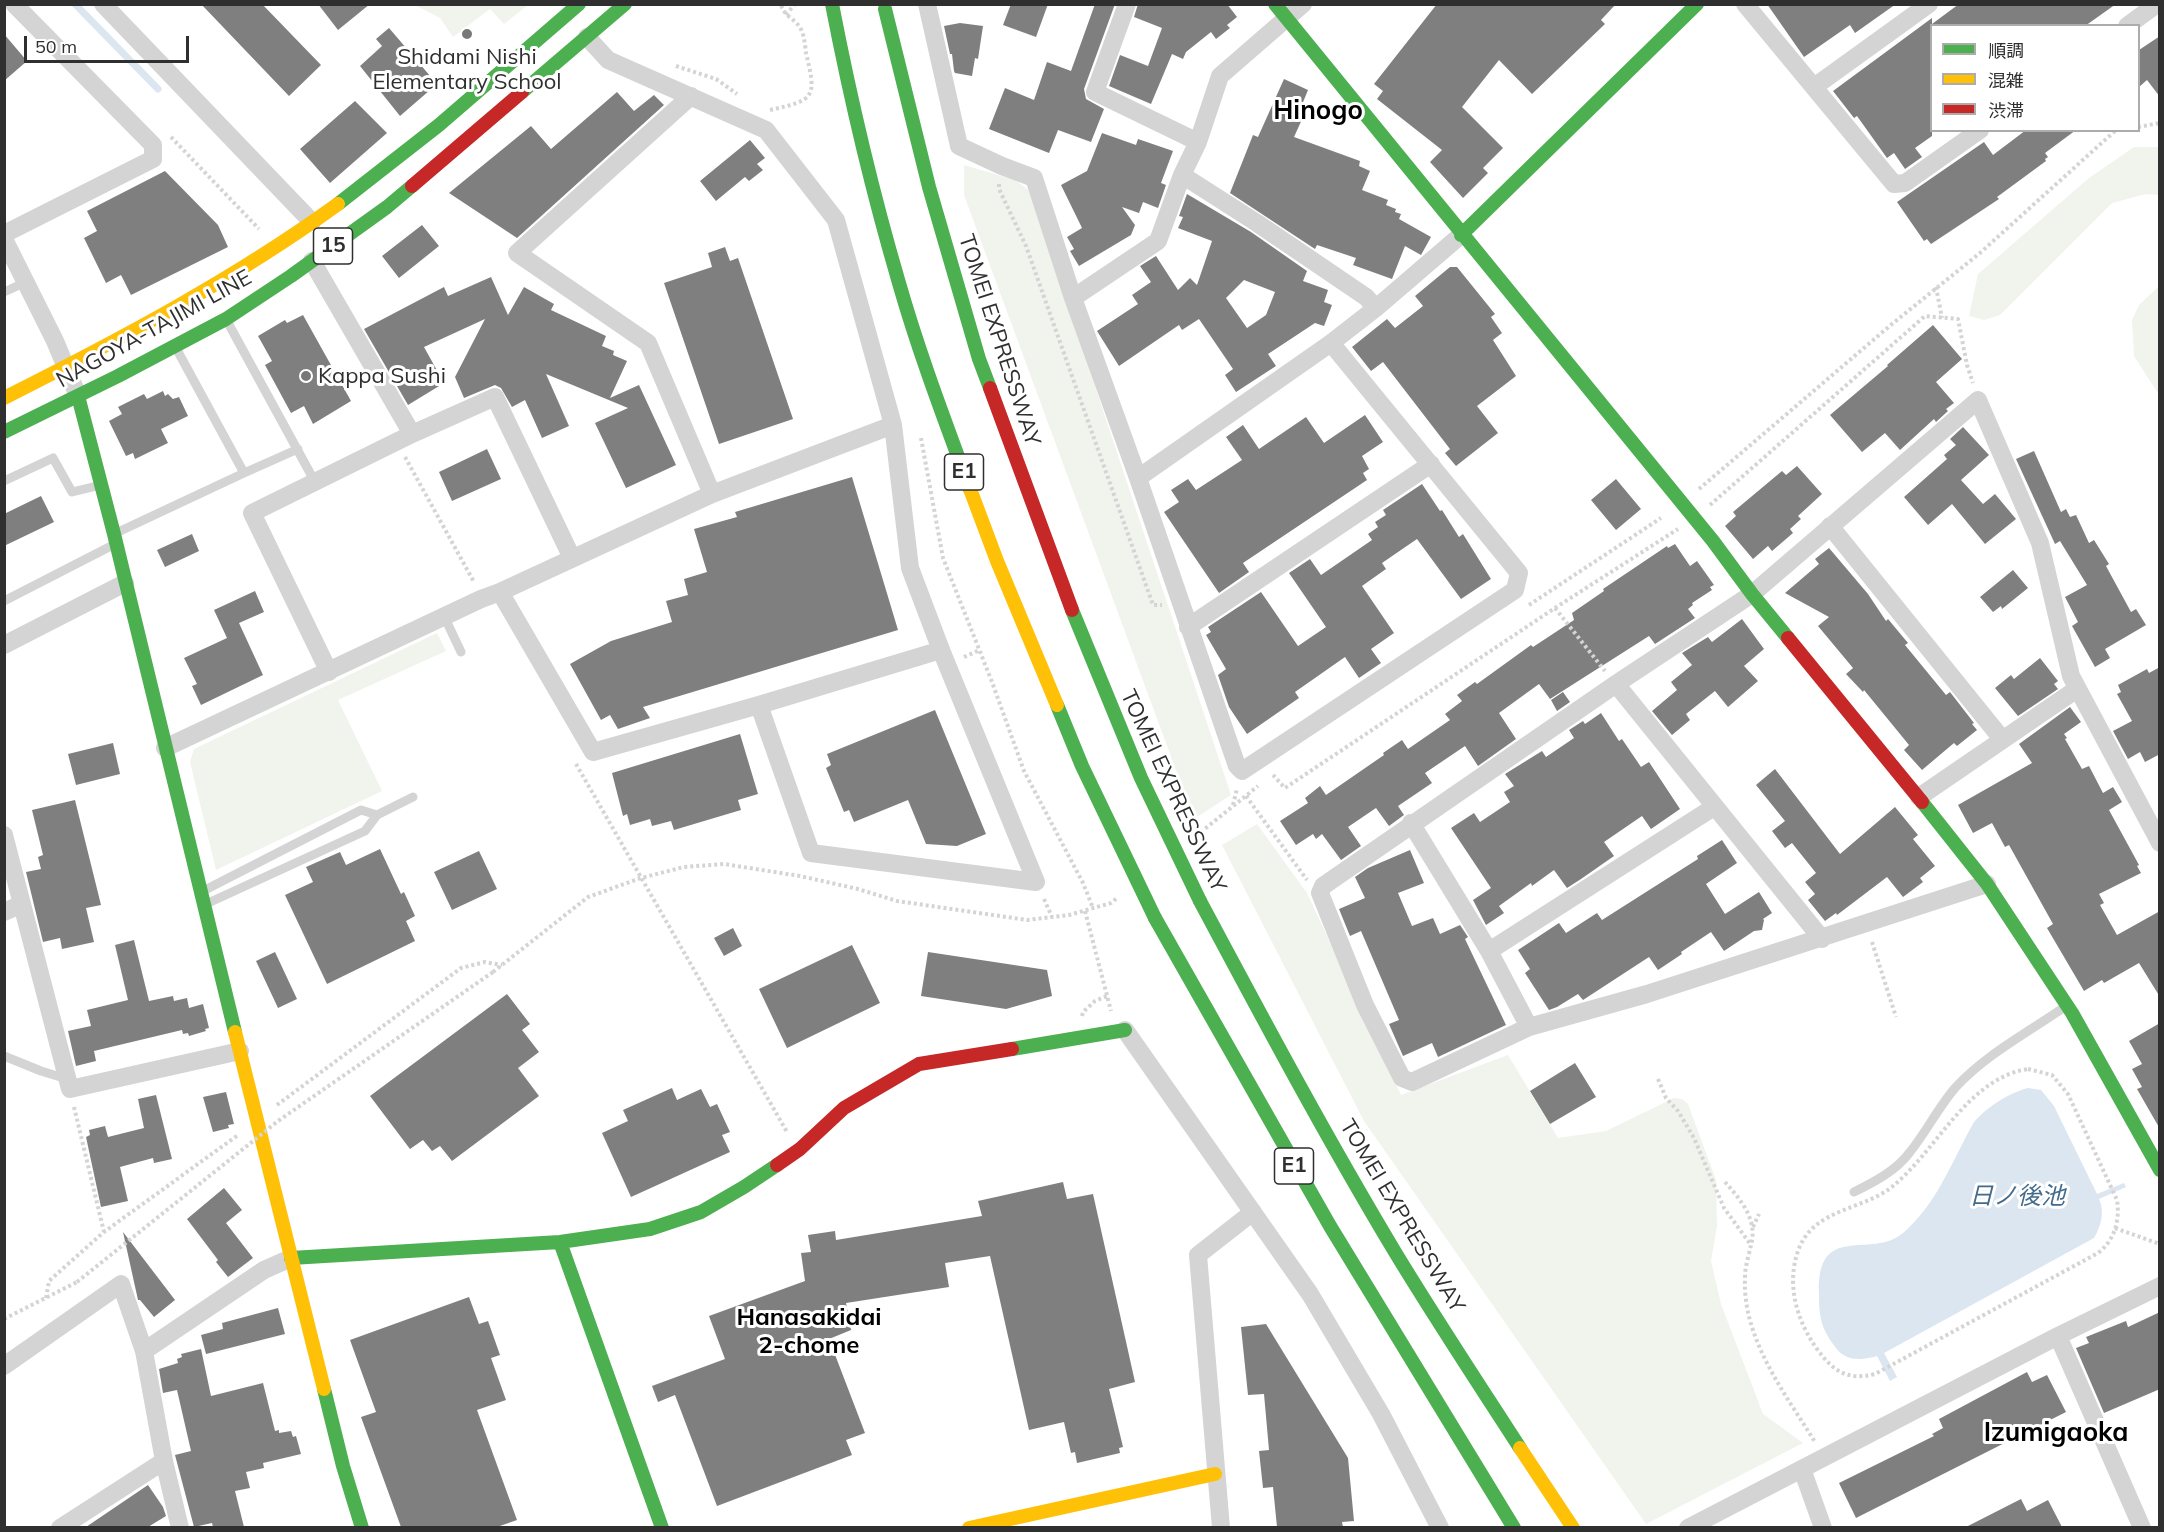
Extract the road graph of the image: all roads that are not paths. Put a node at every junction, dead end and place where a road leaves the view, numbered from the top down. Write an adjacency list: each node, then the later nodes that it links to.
1 (14, 4): 24 (street)
2 (103, 4): 23 (street)
3 (579, 4): 23 (main road, NAGOYA-TAJIMI LINE / 15)
4 (625, 4): 17 (main road, NAGOYA-TAJIMI LINE / 15)
5 (832, 4): 106 (main road, E1, bridge)
6 (884, 4): 107 (main road, TOMEI EXPRESSWAY / E1, bridge)
7 (927, 4): 30 (street)
8 (1127, 4): 21 (street)
9 (1275, 4): 15 (main road)
10 (1303, 4): 15 (street)
11 (1697, 4): 25 (main road)
12 (1745, 4): 18 (street)
13 (1929, 4): 18 (street)
14 (2157, 4): 16 (street)
15 (1287, 20): 21 (street); 25 (main road)
16 (2130, 24)
17 (587, 37): 19 (street); 27 (main road, NAGOYA-TAJIMI LINE / 15)
18 (1814, 87): 20 (street)
19 (691, 96): 38 (street); 48 (street)
20 (1977, 132)
21 (1198, 142): 22 (street)
22 (1182, 175): 30 (street); 31 (street)
23 (312, 222): 35 (main road, NAGOYA-TAJIMI LINE / 15)
24 (4, 234)
25 (1461, 235): 31 (street); 54 (main road)
26 (4, 239): 28 (street)
27 (312, 261): 32 (main road, NAGOYA-TAJIMI LINE / 15); 40 (street)
28 (26, 282): 29 (lane); 35 (street)
29 (4, 292)
30 (1073, 298): 44 (street)
31 (1376, 308): 33 (street)
32 (226, 319): 34 (main road, NAGOYA-TAJIMI LINE / 15); 41 (lane)
33 (1331, 343): 42 (street); 44 (street)
34 (175, 346): 36 (main road, NAGOYA-TAJIMI LINE / 15); 43 (lane)
35 (67, 367): 36 (street); 37 (main road, NAGOYA-TAJIMI LINE / 15)
36 (78, 396): 39 (main road, NAGOYA-TAJIMI LINE / 15); 47 (main road)
37 (4, 398)
38 (893, 425): 48 (street); 59 (street)
39 (4, 432)
40 (412, 434): 46 (street); 51 (street)
41 (298, 449): 43 (lane); 46 (lane)
42 (1431, 464): 57 (street); 57 (street)
43 (244, 473): 50 (lane)
44 (1138, 478): 57 (street)
45 (4, 481): 47 (lane)
46 (315, 482): 61 (street)
47 (101, 484): 50 (main road)
48 (712, 494): 51 (street)
49 (1830, 526): 54 (street); 63 (street); 65 (street)
50 (115, 539): 52 (main road); 55 (lane)
51 (572, 558): 53 (street)
52 (125, 583): 58 (street); 66 (main road)
53 (500, 592): 56 (street); 64 (street)
54 (1752, 594): 62 (street); 68 (main road)
55 (4, 601)
56 (444, 616): 60 (lane); 61 (street)
57 (1188, 627)
58 (4, 645)
59 (941, 650): 64 (street); 64 (street)
60 (461, 652)
61 (329, 672): 66 (street)
62 (1616, 684): 69 (street); 71 (street)
63 (2077, 689): 65 (street); 73 (street)
64 (759, 705)
65 (2002, 739): 68 (street)
66 (165, 748): 75 (main road)
67 (412, 797): 70 (lane)
68 (1919, 797): 74 (main road)
69 (1714, 807): 78 (street); 79 (street)
70 (377, 815): 75 (lane); 75 (lane)
71 (1411, 823): 79 (street); 81 (street)
72 (4, 835): 76 (street)
73 (2160, 843)
74 (1988, 884): 78 (street); 80 (main road)
75 (202, 899): 83 (main road)
76 (22, 903): 77 (street); 85 (street)
77 (4, 912)
78 (1822, 939): 81 (street)
79 (1489, 951): 81 (street)
80 (2067, 1005): 86 (main road); 87 (lane)
81 (1529, 1027)
82 (1125, 1030): 88 (street); 89 (main road)
83 (240, 1051): 85 (street); 90 (main road)
84 (4, 1056): 85 (lane)
85 (68, 1084)
86 (2159, 1166)
87 (1854, 1192)
88 (1253, 1212): 97 (street); 105 (street)
89 (560, 1242): 90 (main road); 102 (main road)
90 (291, 1258): 93 (street); 101 (main road)
91 (2160, 1286): 92 (street)
92 (2058, 1336): 96 (street); 98 (street)
93 (144, 1351): 94 (street); 95 (street)
94 (4, 1366)
95 (164, 1461): 99 (street); 100 (street)
96 (1802, 1469): 108 (street); 109 (street)
97 (1215, 1474): 103 (main road); 104 (street)
98 (2134, 1525)
99 (60, 1527)
100 (180, 1527)
101 (362, 1527)
102 (662, 1527)
103 (969, 1527)
104 (1221, 1527)
105 (1440, 1527)
106 (1514, 1527)
107 (1574, 1527)
108 (1688, 1527)
109 (1823, 1527)

